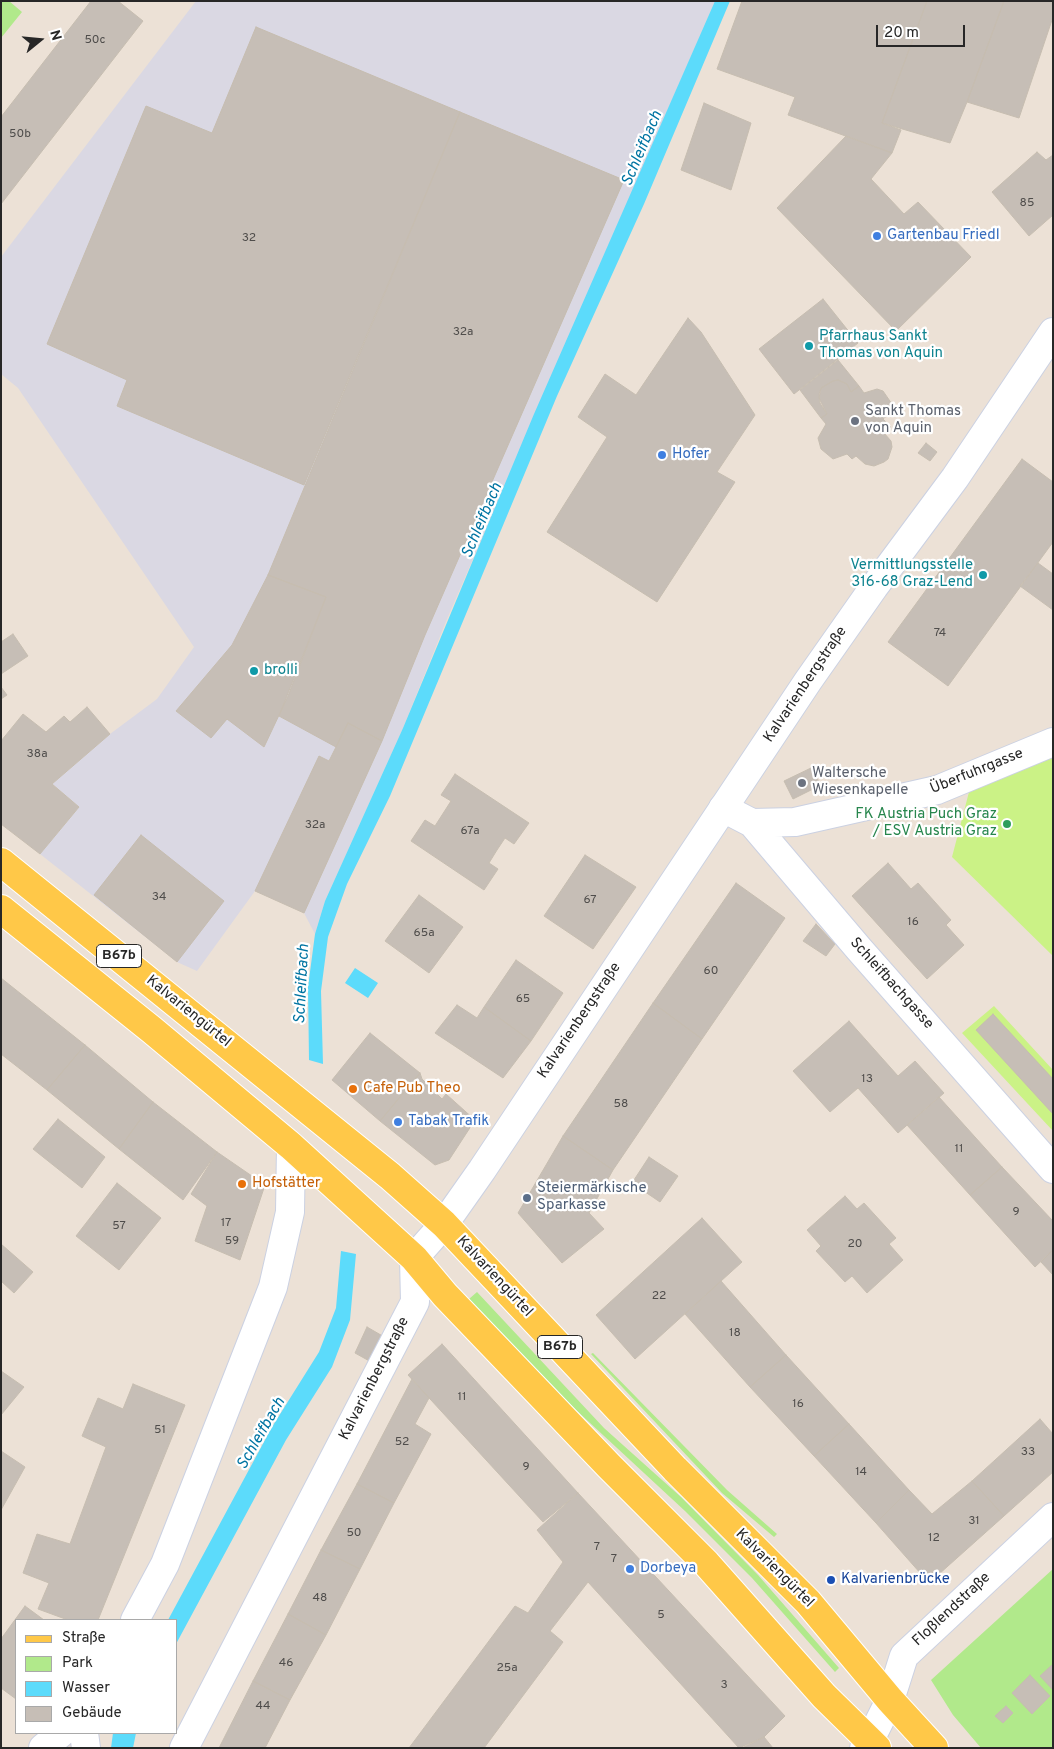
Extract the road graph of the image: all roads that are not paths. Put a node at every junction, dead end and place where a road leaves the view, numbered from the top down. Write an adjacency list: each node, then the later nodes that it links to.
1 (1053, 332): 3 (street, Kalvarienbergstraße)
2 (1053, 742): 4 (street, Überfuhrgasse)
3 (723, 808): 4 (street, Schleifbachgasse); 9 (street, Kalvarienbergstraße)
4 (752, 823): 8 (street, Schleifbachgasse)
5 (1, 862): 9 (main road, Kalvariengürtel / B67b)
6 (1, 909): 7 (main road, B67b)
7 (291, 1146): 10 (main road, B67b); 12 (street)
8 (1053, 1169)
9 (444, 1224): 10 (street, Kalvarienbergstraße); 13 (main road, Kalvariengürtel / B67b)
10 (414, 1258): 16 (main road, B67b); 19 (street, Kalvarienbergstraße)
11 (1053, 1517): 13 (street, Floßlendstraße)
12 (136, 1619)
13 (890, 1700): 16 (street, Floßlendstraße); 20 (main road, Kalvariengürtel / B67b)
14 (60, 1734): 17 (street)
15 (84, 1734): 18 (street)
16 (870, 1745)
17 (43, 1748)
18 (86, 1748)
19 (184, 1748)
20 (934, 1748)

